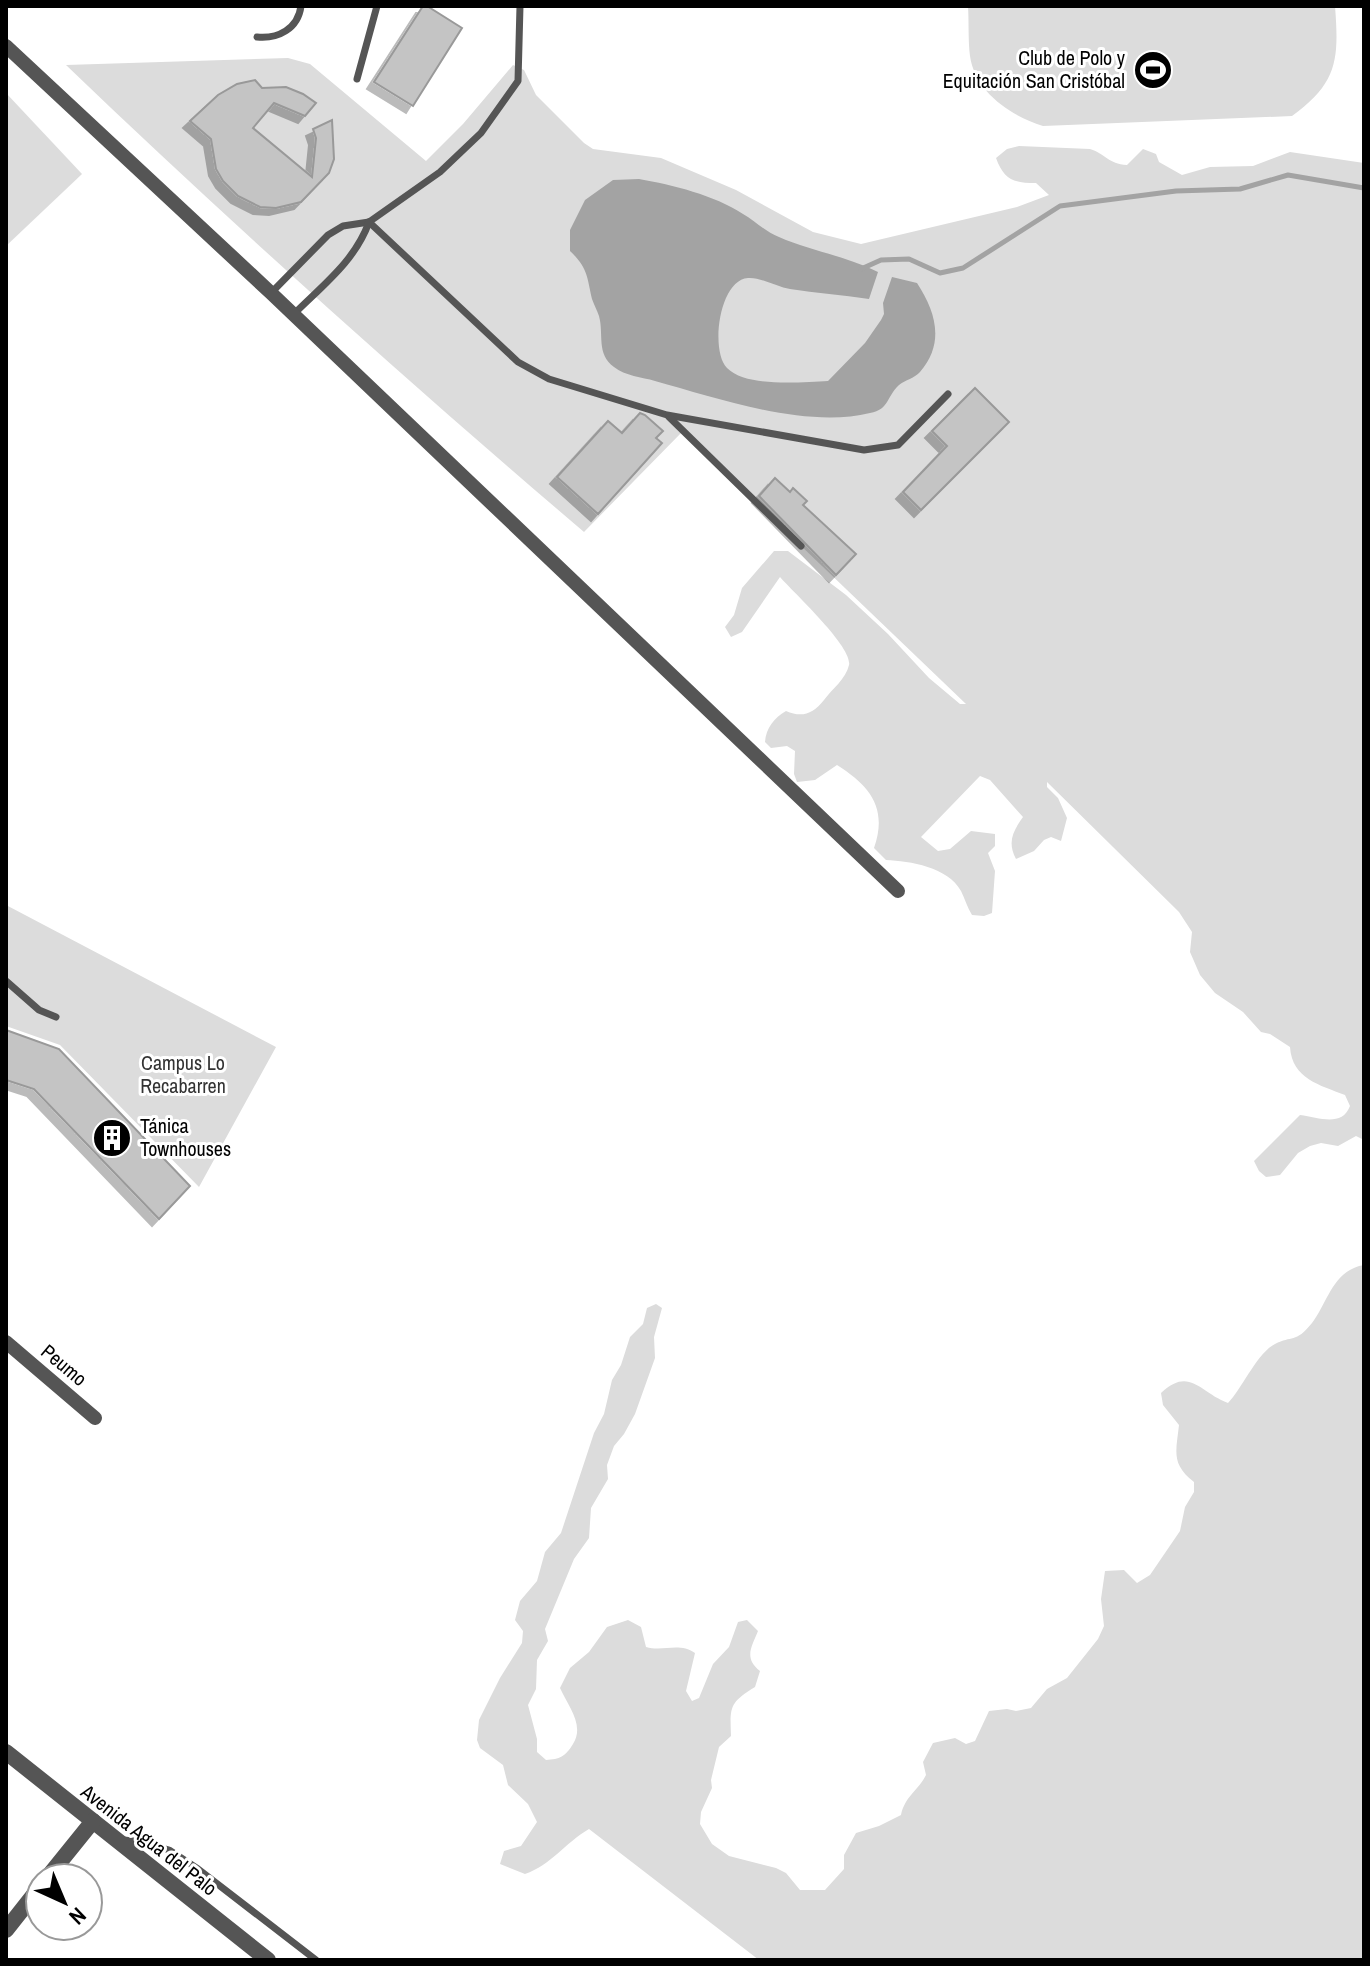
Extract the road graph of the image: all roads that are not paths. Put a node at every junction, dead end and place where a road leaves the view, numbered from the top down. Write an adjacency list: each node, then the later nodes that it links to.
1 (301, 6): 4 (lane)
2 (377, 6): 6 (lane)
3 (520, 6): 7 (lane)
4 (257, 37)
5 (6, 46): 8 (street)
6 (357, 79)
7 (369, 222): 8 (lane); 9 (lane); 11 (lane)
8 (271, 293): 9 (street)
9 (294, 314): 13 (street)
10 (948, 394): 11 (lane)
11 (667, 415): 12 (lane)
12 (801, 546)
13 (898, 891)
14 (6, 981): 15 (lane)
15 (56, 1017)
16 (6, 1342): 17 (street, Peumo)
17 (95, 1418)
18 (6, 1752): 19 (street, Avenida Agua del Palo)
19 (93, 1821): 20 (street, Avenida Agua del Palo); 21 (street)
20 (116, 1839): 24 (street, Avenida Agua del Palo); 25 (lane)
21 (60, 1862)
22 (24, 1907): 23 (street)
23 (6, 1930)
24 (268, 1960)
25 (316, 1960)

